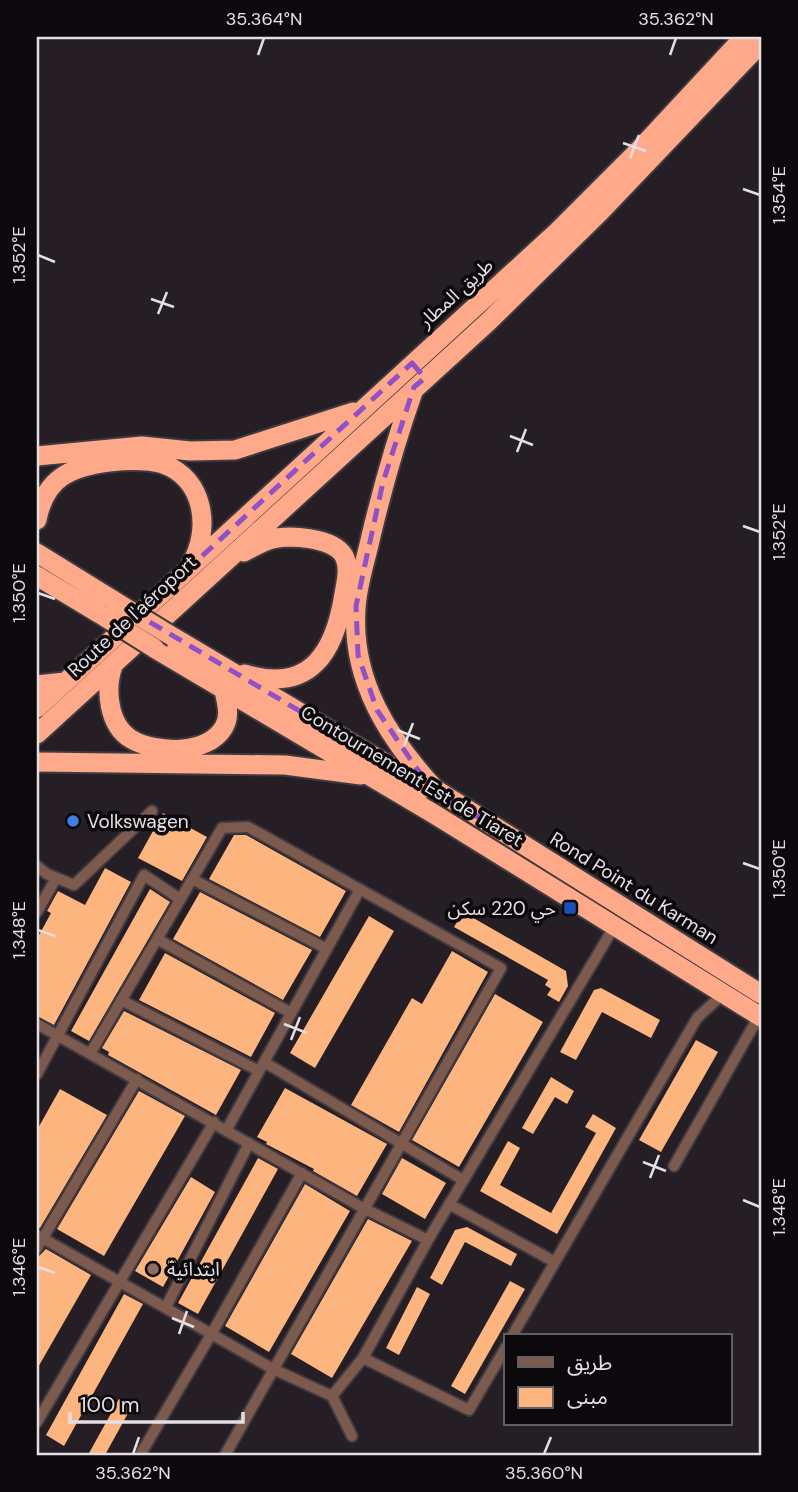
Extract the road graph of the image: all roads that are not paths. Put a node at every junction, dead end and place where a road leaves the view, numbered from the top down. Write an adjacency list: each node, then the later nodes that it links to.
1 (744, 37): 3 (highway, طريق المطار)
2 (761, 43): 3 (highway, طريق المطار)
3 (417, 376): 4 (highway, طريق المطار); 9 (highway, طريق المطار); 22 (highway)
4 (360, 409): 5 (highway); 10 (highway, طريق المطار)
5 (37, 456)
6 (37, 520): 10 (highway)
7 (37, 537): 8 (highway)
8 (41, 556): 12 (highway, Contournement Est de Tiaret)
9 (227, 559): 13 (highway, Route de l'aéroport); 14 (highway)
10 (187, 572): 15 (highway, Route de l'aéroport)
11 (37, 576): 12 (highway, Contournement Est de Tiaret)
12 (107, 607): 14 (highway, Contournement Est de Tiaret, bridge); 17 (highway, Contournement Est de Tiaret, bridge)
13 (113, 666): 17 (highway); 18 (highway, Route de l'aéroport)
14 (219, 666): 22 (highway, Contournement Est de Tiaret)
15 (65, 682): 16 (highway); 18 (highway, Route de l'aéroport)
16 (37, 685)
17 (224, 690): 20 (highway, Contournement Est de Tiaret)
18 (40, 718)
19 (37, 762): 20 (highway)
20 (370, 776): 29 (highway, Contournement Est de Tiaret)
21 (152, 811): 24 (street)
22 (482, 820): 32 (highway, Rond Point du Karman)
23 (37, 866): 24 (street)
24 (56, 878): 28 (street)
25 (192, 879): 26 (street); 27 (street); 31 (street)
26 (360, 889): 31 (street); 46 (street)
27 (180, 899): 30 (street); 38 (street)
28 (37, 912)
29 (614, 928): 33 (highway, Contournement Est de Tiaret); 49 (street)
30 (157, 939): 34 (street); 35 (street)
31 (327, 949): 35 (street)
32 (761, 994)
33 (723, 995): 36 (highway, Contournement Est de Tiaret); 54 (street)
34 (121, 1000): 39 (street); 40 (street)
35 (291, 1013): 40 (street)
36 (760, 1016): 47 (street)
37 (37, 1024): 38 (street)
38 (57, 1036): 39 (street); 41 (street)
39 (90, 1054): 42 (street)
40 (261, 1067): 44 (street); 46 (street)
41 (37, 1074)
42 (136, 1079): 43 (street); 53 (street)
43 (214, 1122): 44 (street); 55 (street)
44 (227, 1129): 45 (street)
45 (249, 1143): 48 (street); 56 (street)
46 (400, 1143): 49 (street); 51 (street)
47 (674, 1166)
48 (302, 1173): 51 (street); 57 (street)
49 (463, 1180): 50 (street)
50 (449, 1204): 52 (street); 54 (street)
51 (363, 1208): 52 (street); 61 (street)
52 (428, 1240): 60 (street)
53 (39, 1241): 55 (street)
54 (555, 1262): 58 (street)
55 (121, 1281): 56 (street); 63 (street)
56 (166, 1307): 57 (street)
57 (212, 1333): 61 (street); 65 (street)
58 (513, 1334)
59 (504, 1350): 60 (street)
60 (363, 1358): 62 (street)
61 (273, 1368): 62 (street); 66 (street)
62 (332, 1396): 64 (street)
63 (37, 1422)
64 (352, 1436)
65 (140, 1455)
66 (225, 1455)

